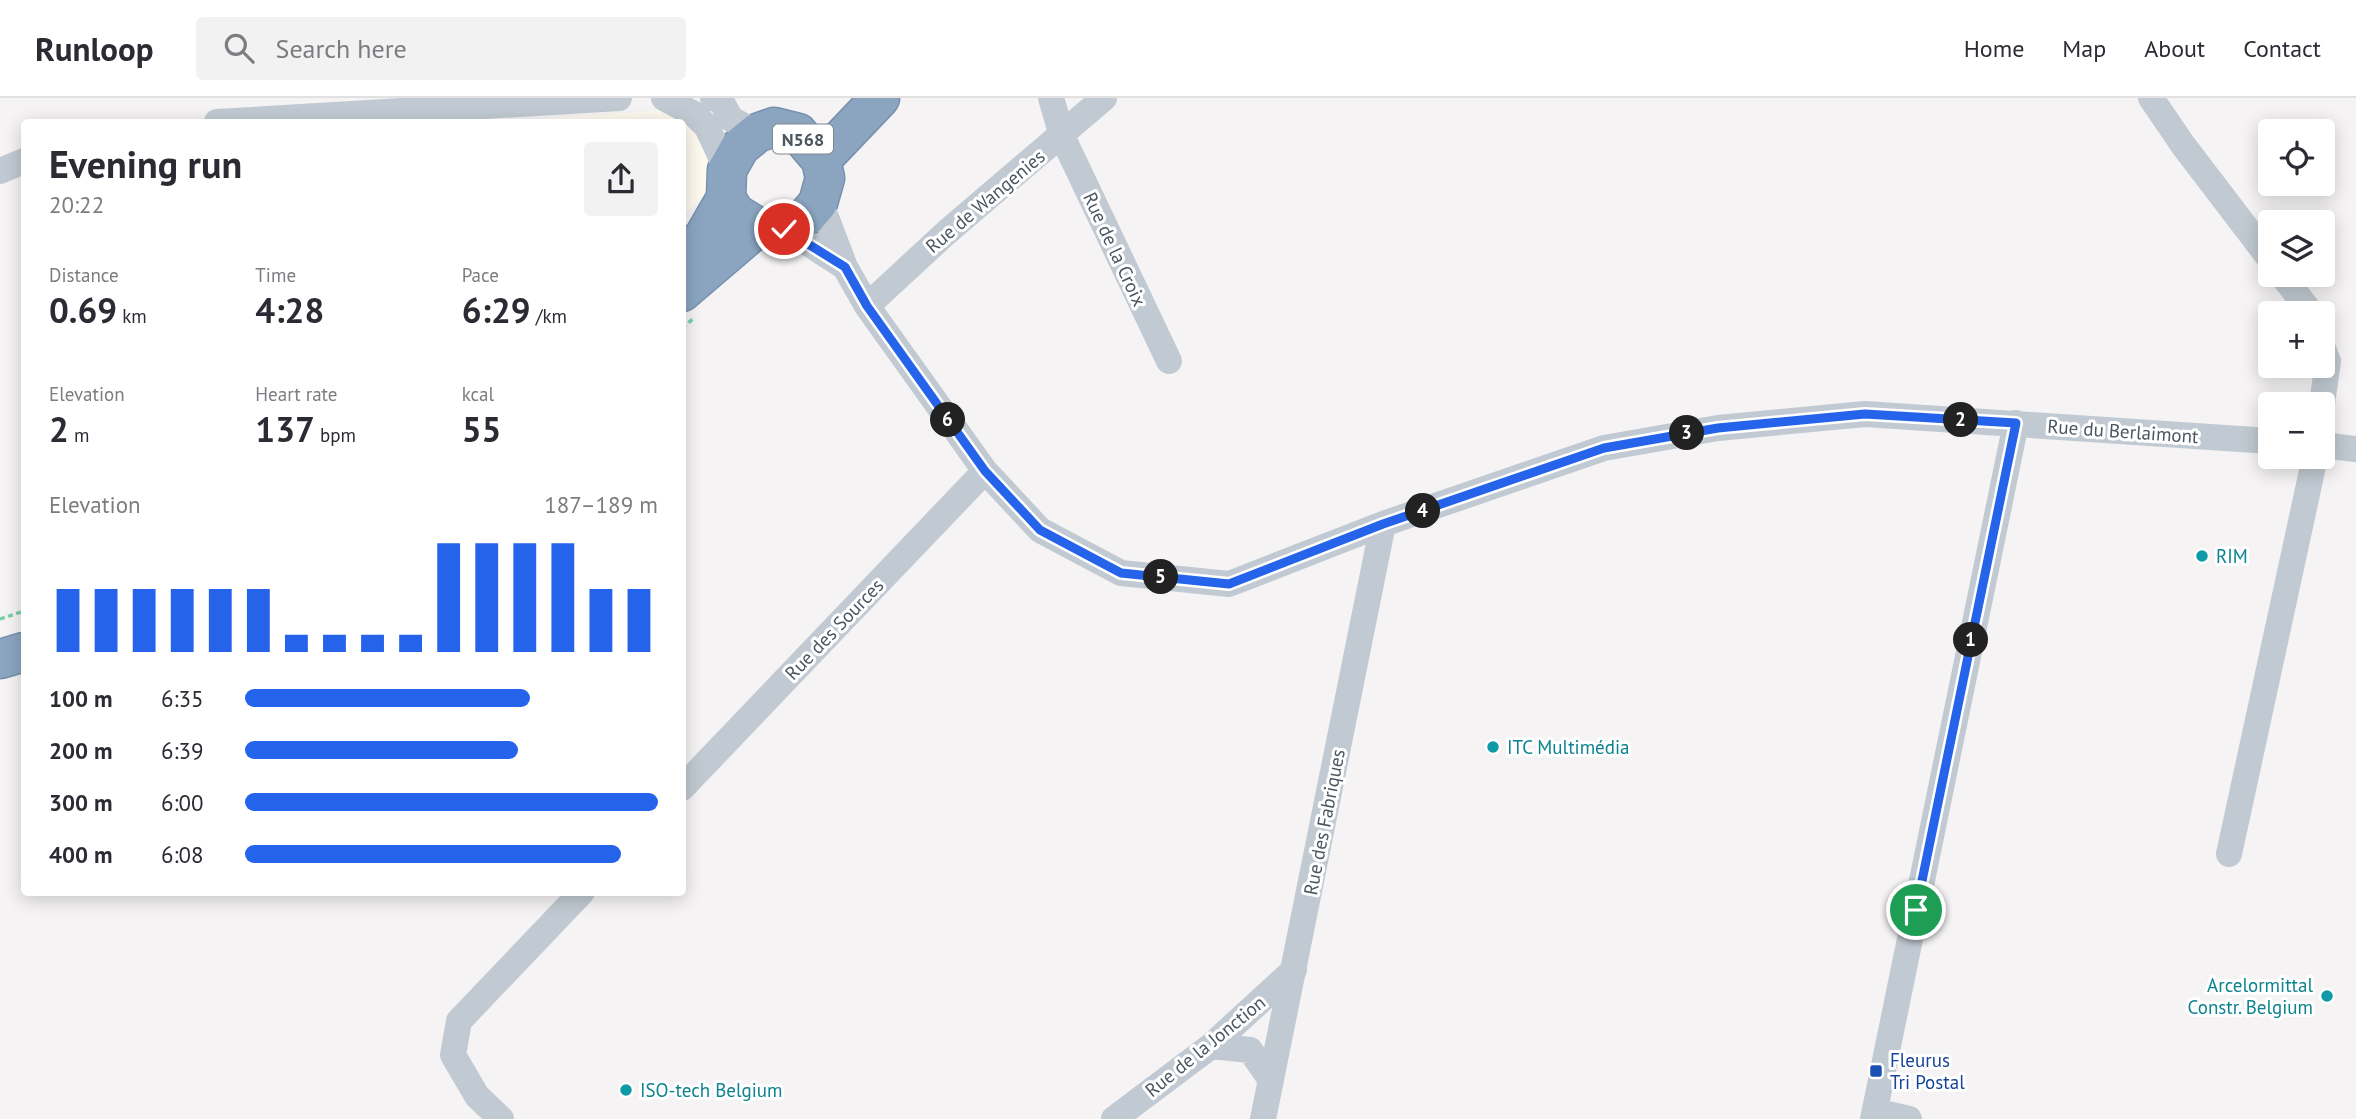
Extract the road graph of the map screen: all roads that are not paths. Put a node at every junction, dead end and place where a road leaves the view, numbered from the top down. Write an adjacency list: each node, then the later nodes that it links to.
1 (619, 98): 9 (street)
2 (713, 98): 11 (street)
3 (849, 98): 13 (highway, N568)
4 (880, 98): 13 (highway, N568)
5 (1051, 98): 12 (street, Rue de la Croix)
6 (1104, 98): 12 (street, Rue de Wangenies)
7 (2151, 98): 19 (street)
8 (679, 101): 16 (street)
9 (286, 108): 10 (street)
10 (232, 119)
11 (757, 132): 13 (highway, N568); 16 (highway, N568)
12 (1062, 136): 25 (street, Rue de Wangenies); 26 (street, Rue de la Croix)
13 (809, 146): 17 (highway, N568)
14 (21, 162): 15 (street)
15 (0, 172)
16 (726, 184): 18 (highway); 20 (highway, N568)
17 (818, 204): 18 (highway); 21 (street, Rue du Berlaimont)
18 (771, 228): 21 (street, Rue du Berlaimont); 23 (highway)
19 (2258, 243)
20 (686, 252)
21 (845, 267): 25 (street, Rue du Berlaimont)
22 (2291, 287): 24 (street)
23 (686, 289)
24 (2302, 301)
25 (867, 306): 32 (street, Rue du Berlaimont)
26 (1169, 361)
27 (2016, 423): 28 (street, Rue du Berlaimont); 33 (street, Rue du Berlaimont); 44 (street)
28 (2258, 440)
29 (2335, 447): 30 (street)
30 (2356, 449)
31 (2312, 469): 39 (street)
32 (985, 471): 33 (street, Rue du Berlaimont); 38 (street, Rue des Sources)
33 (1383, 524): 41 (street, Rue des Fabriques)
34 (21, 627): 35 (highway)
35 (0, 633)
36 (21, 653): 37 (highway)
37 (0, 659)
38 (686, 784)
39 (2229, 854)
40 (578, 896): 45 (street)
41 (1294, 970): 42 (street, Rue de la Jonction); 43 (street, Rue des Fabriques)
42 (1211, 1046): 43 (street); 46 (street, Rue de la Jonction)
43 (1271, 1080): 47 (street, Rue des Fabriques)
44 (1874, 1115): 48 (street)
45 (502, 1119)
46 (1114, 1119)
47 (1263, 1119)
48 (1909, 1119)

